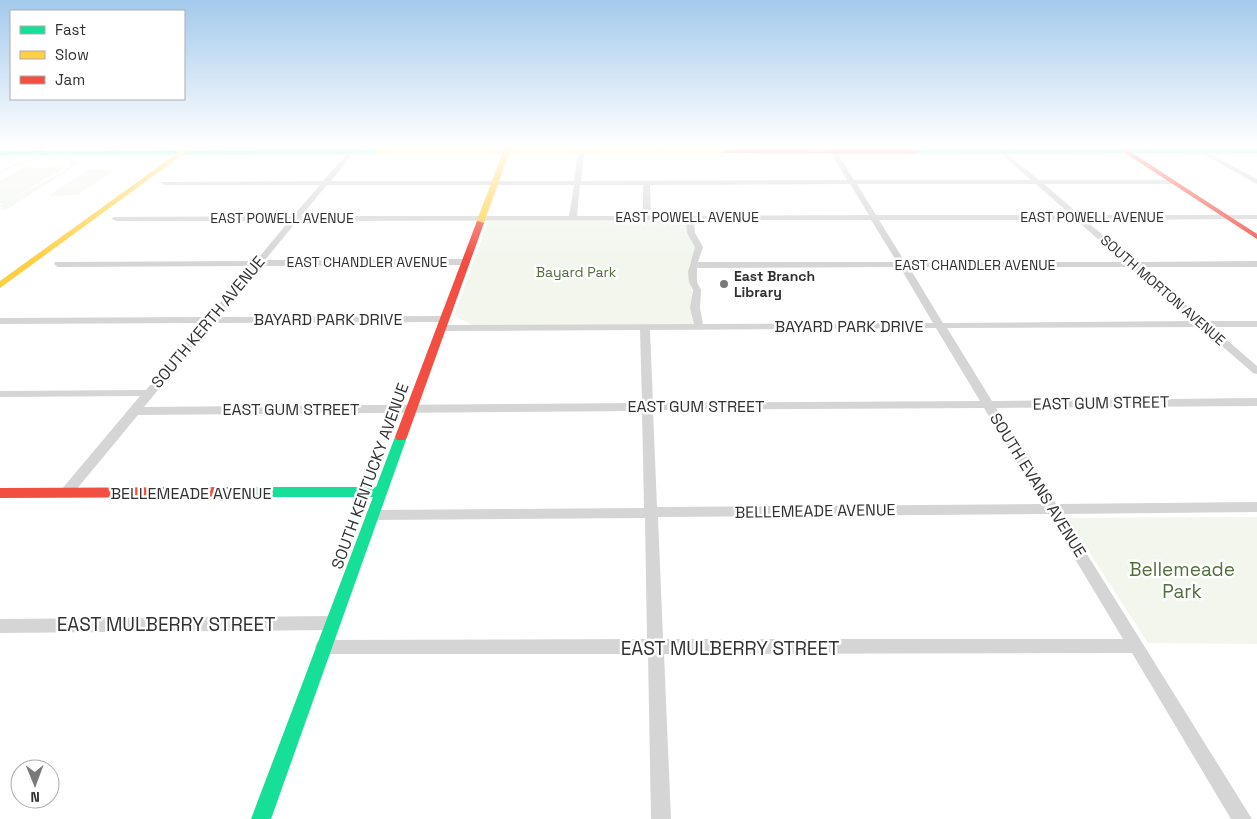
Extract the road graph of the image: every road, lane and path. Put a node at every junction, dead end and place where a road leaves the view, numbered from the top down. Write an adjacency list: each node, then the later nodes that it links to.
1 (125, 182): 23 (main road)
2 (136, 182): 23 (main road)
3 (290, 182): 11 (street)
4 (326, 182): 20 (street, SOUTH KERTH AVENUE)
5 (495, 182): 12 (main road, SOUTH KENTUCKY AVENUE)
6 (577, 182): 13 (street)
7 (646, 182): 14 (street)
8 (852, 182): 16 (street, SOUTH EVANS AVENUE)
9 (1036, 182): 17 (street, SOUTH MORTON AVENUE)
10 (1171, 182): 18 (main road)
11 (164, 183)
12 (482, 217): 13 (street, EAST POWELL AVENUE); 20 (street, EAST POWELL AVENUE); 24 (main road, SOUTH KENTUCKY AVENUE)
13 (573, 217): 14 (street, EAST POWELL AVENUE)
14 (647, 217): 15 (street, EAST POWELL AVENUE)
15 (690, 217): 16 (street, EAST POWELL AVENUE); 29 (street)
16 (873, 217): 17 (street, EAST POWELL AVENUE); 30 (street, SOUTH EVANS AVENUE)
17 (1078, 217): 18 (street, EAST POWELL AVENUE); 27 (street, SOUTH MORTON AVENUE)
18 (1227, 217): 19 (street, EAST POWELL AVENUE); 22 (main road)
19 (1257, 217)
20 (296, 218): 21 (street, EAST POWELL AVENUE); 25 (street, SOUTH KERTH AVENUE)
21 (116, 219)
22 (1257, 237)
23 (37, 258): 31 (main road)
24 (466, 262): 25 (street, EAST CHANDLER AVENUE); 34 (main road, SOUTH KENTUCKY AVENUE)
25 (258, 263): 26 (street, EAST CHANDLER AVENUE); 32 (street, SOUTH KERTH AVENUE)
26 (58, 264)
27 (1133, 264): 28 (street, EAST CHANDLER AVENUE); 30 (street, EAST CHANDLER AVENUE); 35 (street, SOUTH MORTON AVENUE)
28 (1257, 264)
29 (694, 265): 30 (street, EAST CHANDLER AVENUE); 39 (street)
30 (903, 265): 37 (street, SOUTH EVANS AVENUE)
31 (0, 285)
32 (210, 320): 33 (street, BAYARD PARK DRIVE); 34 (street, BAYARD PARK DRIVE); 41 (street, SOUTH KERTH AVENUE)
33 (0, 321)
34 (443, 323): 38 (street, BAYARD PARK DRIVE); 46 (main road, SOUTH KENTUCKY AVENUE)
35 (1203, 324): 36 (street, BAYARD PARK DRIVE); 37 (street, BAYARD PARK DRIVE); 40 (street, SOUTH MORTON AVENUE)
36 (1257, 324)
37 (939, 325): 39 (street, BAYARD PARK DRIVE); 44 (street, SOUTH EVANS AVENUE)
38 (645, 327): 39 (street, BAYARD PARK DRIVE); 45 (street)
39 (699, 327)
40 (1257, 371)
41 (149, 393): 42 (street); 47 (street, SOUTH KERTH AVENUE)
42 (0, 394)
43 (1257, 402): 44 (street, EAST GUM STREET)
44 (988, 404): 45 (street, EAST GUM STREET); 52 (street, SOUTH EVANS AVENUE)
45 (648, 407): 46 (street, EAST GUM STREET); 53 (street)
46 (412, 408): 47 (street, EAST GUM STREET); 48 (main road, SOUTH KENTUCKY AVENUE)
47 (134, 411): 50 (street, SOUTH KERTH AVENUE)
48 (381, 492): 50 (main road, BELLEMEADE AVENUE); 54 (main road, SOUTH KENTUCKY AVENUE)
49 (0, 493): 50 (main road, BELLEMEADE AVENUE)
50 (66, 493)
51 (1257, 507): 52 (street, BELLEMEADE AVENUE)
52 (1053, 508): 53 (street, BELLEMEADE AVENUE); 57 (street, SOUTH EVANS AVENUE)
53 (651, 513): 54 (street, BELLEMEADE AVENUE); 59 (street)
54 (374, 515): 55 (main road, SOUTH KENTUCKY AVENUE)
55 (333, 623): 56 (street, EAST MULBERRY STREET); 58 (main road, SOUTH KENTUCKY AVENUE)
56 (0, 626)
57 (1137, 646): 59 (street, EAST MULBERRY STREET); 62 (street, SOUTH EVANS AVENUE)
58 (323, 647): 59 (street, EAST MULBERRY STREET); 60 (main road, SOUTH KENTUCKY AVENUE)
59 (657, 648): 61 (street)
60 (262, 819)
61 (661, 819)
62 (1242, 819)

